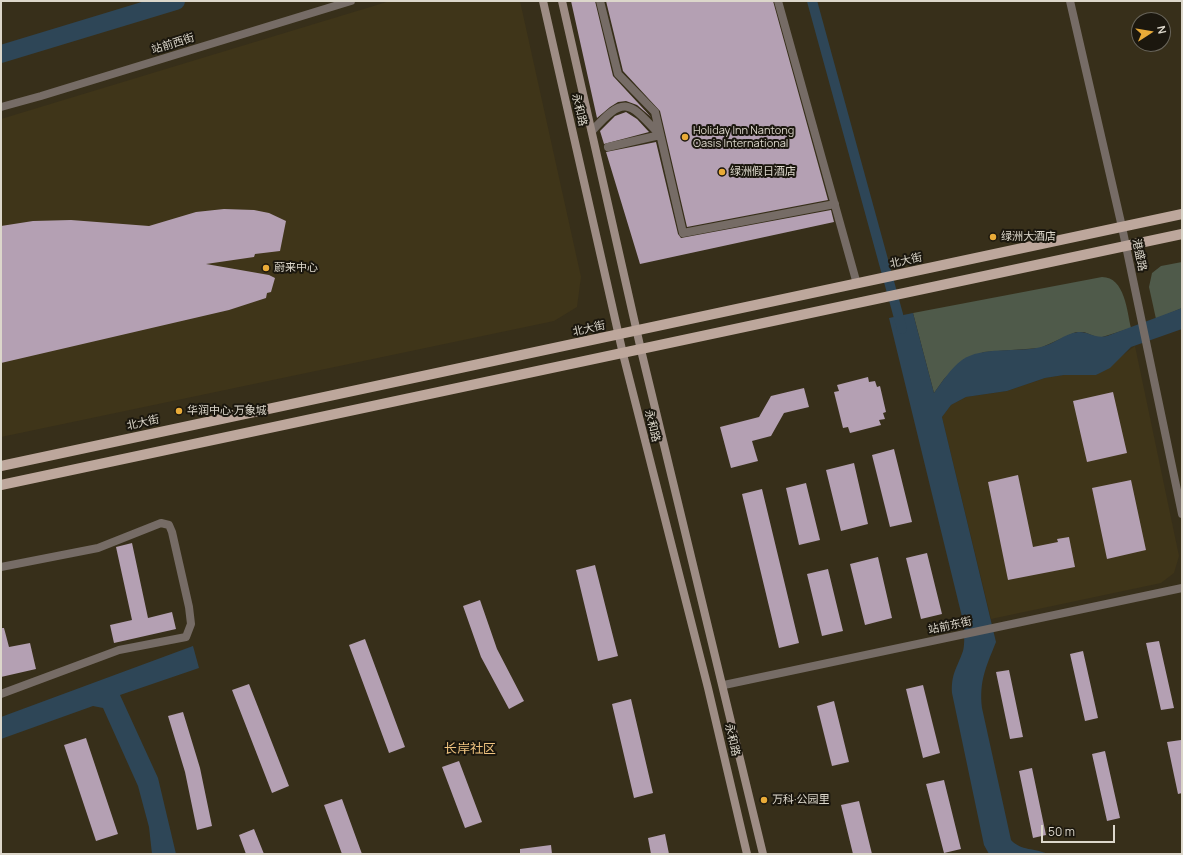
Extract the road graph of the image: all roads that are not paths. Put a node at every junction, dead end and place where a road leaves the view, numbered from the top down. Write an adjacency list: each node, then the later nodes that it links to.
1 (351, 1): 7 (street, 站前西街)
2 (543, 1): 18 (main road, 永和路)
3 (562, 1): 8 (main road, 永和路)
4 (600, 1): 9 (street)
5 (778, 1): 11 (street)
6 (1070, 1): 13 (street, 港盛路)
7 (1, 107)
8 (592, 131): 9 (street); 17 (main road, 永和路)
9 (660, 136): 10 (street); 11 (street)
10 (608, 147)
11 (835, 204): 16 (street)
12 (1182, 214): 13 (main road, 北大街)
13 (1122, 227): 15 (street, 港盛路); 16 (main road, 北大街)
14 (1182, 234): 15 (main road)
15 (1126, 246): 19 (main road); 23 (street, 港盛路)
16 (857, 284): 17 (main road, 北大街)
17 (638, 331): 18 (main road, 北大街); 19 (main road, 永和路)
18 (619, 335): 20 (main road, 永和路); 21 (main road, 北大街)
19 (641, 350): 20 (main road); 26 (main road, 永和路)
20 (623, 354): 22 (main road); 28 (main road, 永和路)
21 (1, 466)
22 (1, 485)
23 (1182, 514)
24 (1, 567): 27 (street)
25 (1182, 588): 26 (street, 站前东街)
26 (724, 685): 29 (main road, 永和路)
27 (1, 694)
28 (747, 854)
29 (763, 854)

